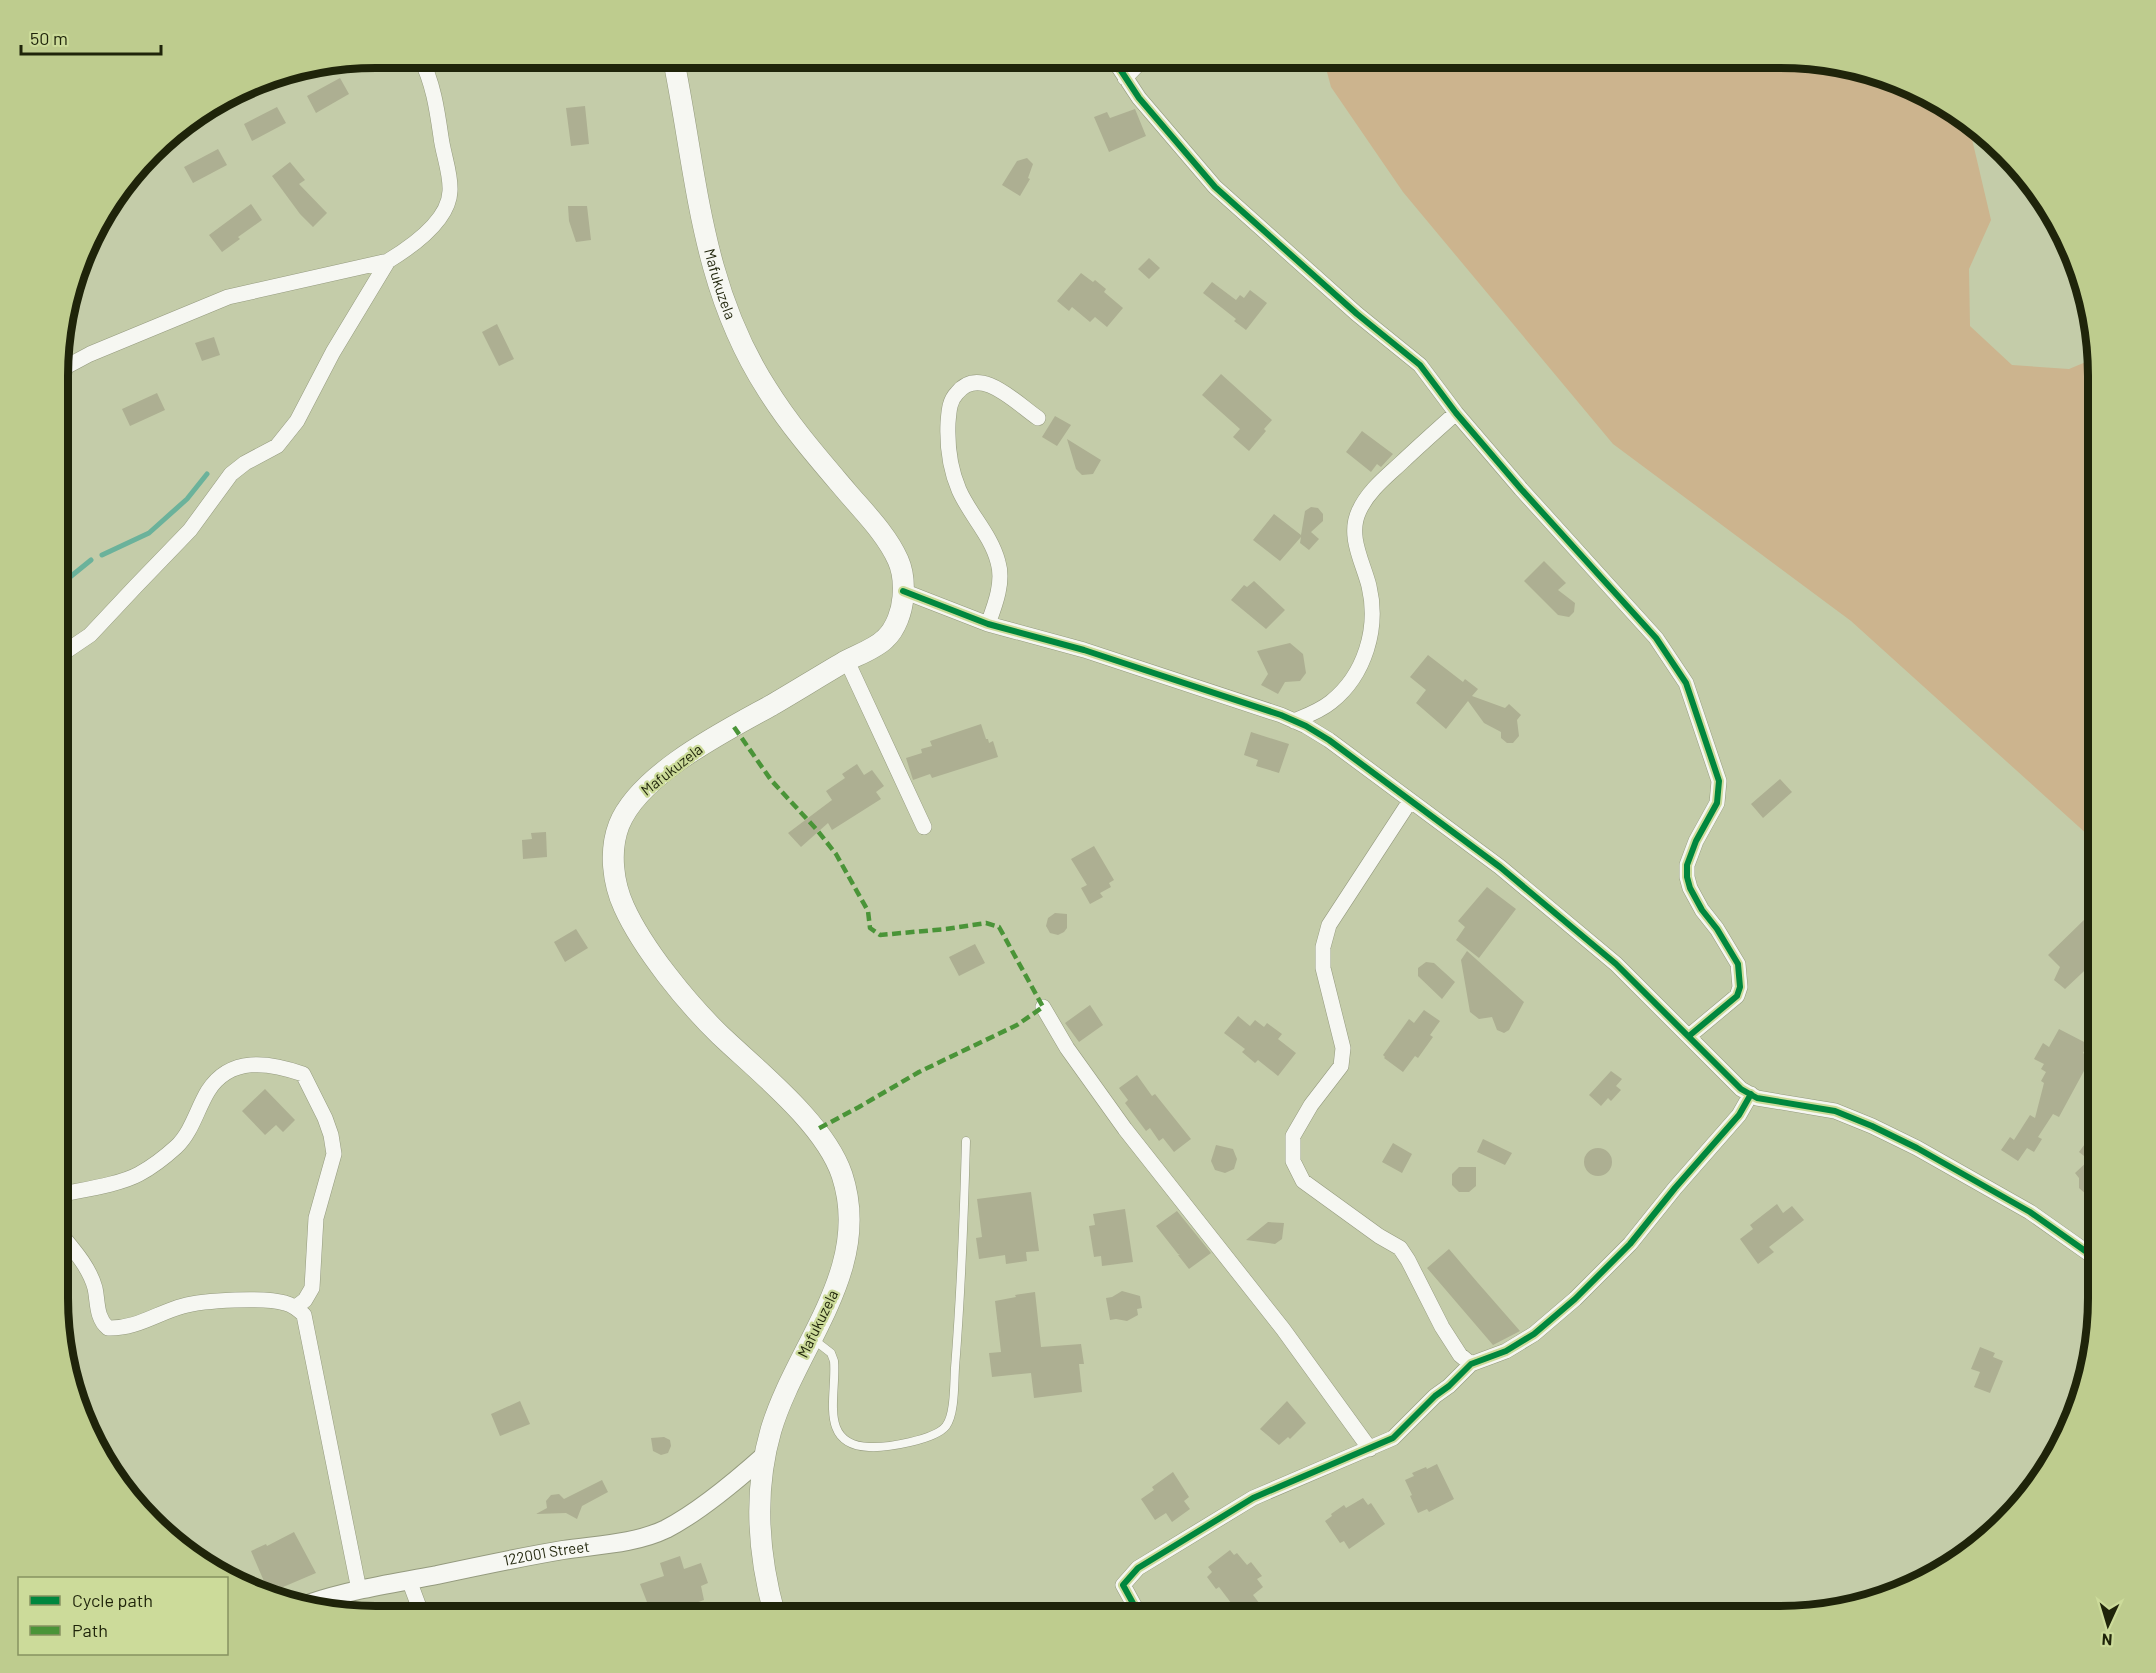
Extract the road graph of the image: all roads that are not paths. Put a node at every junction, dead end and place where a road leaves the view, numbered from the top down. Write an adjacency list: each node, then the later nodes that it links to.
1 (426, 68): 6 (street)
2 (675, 68): 10 (main road, Mafukuzela)
3 (1119, 68): 5 (street)
4 (1135, 68): 5 (street)
5 (1125, 78): 8 (street)
6 (388, 261): 7 (street); 12 (street)
7 (68, 366)
8 (1456, 413): 14 (street); 18 (street)
9 (1038, 418): 11 (street)
10 (903, 591): 11 (street); 13 (main road, Mafukuzela)
11 (988, 624): 14 (street)
12 (68, 650)
13 (847, 661): 16 (street); 25 (main road, Mafukuzela)
14 (1294, 721): 15 (street)
15 (1410, 801): 18 (street); 26 (street)
16 (924, 826)
17 (1042, 1007): 27 (street)
18 (1689, 1036): 19 (street)
19 (1750, 1094): 23 (street); 26 (street)
20 (966, 1141): 25 (lane)
21 (68, 1193): 24 (street)
22 (68, 1244): 24 (street)
23 (2088, 1253)
24 (296, 1307): 30 (street)
25 (812, 1338): 28 (main road, Mafukuzela)
26 (1471, 1364): 27 (street)
27 (1370, 1449): 34 (street)
28 (765, 1455): 29 (street, 122001 Street); 33 (main road, Mafukuzela)
29 (409, 1580): 30 (street, 122001 Street); 32 (street)
30 (359, 1590): 31 (street, 122001 Street)
31 (320, 1601)
32 (419, 1606)
33 (772, 1606)
34 (1135, 1606)

